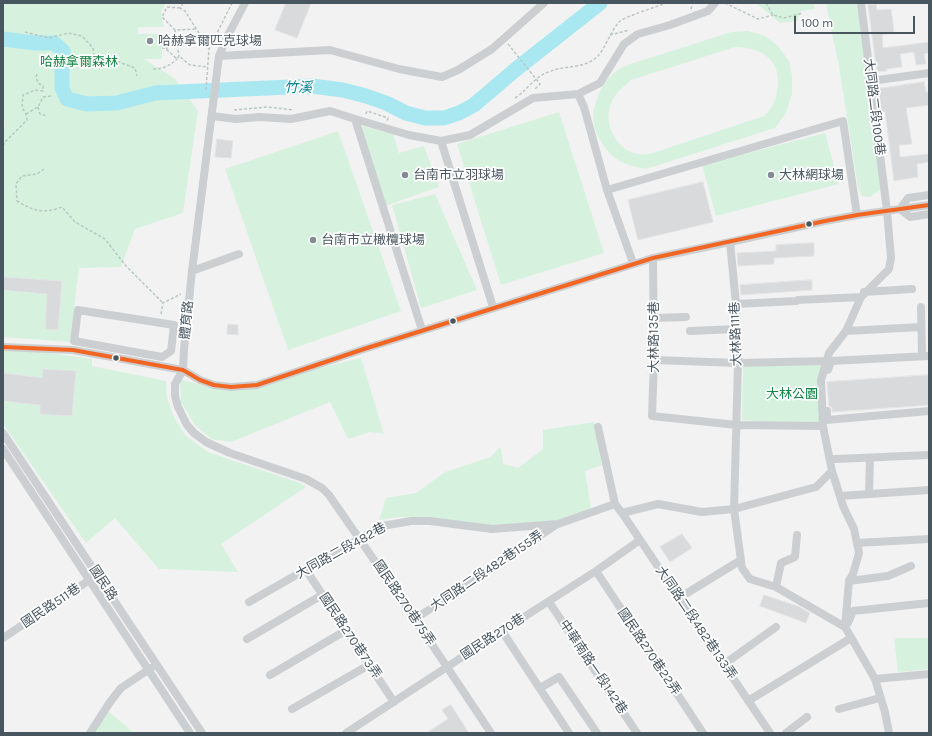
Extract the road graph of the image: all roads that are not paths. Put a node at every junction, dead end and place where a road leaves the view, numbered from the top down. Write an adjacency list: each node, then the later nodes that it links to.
1 (245, 3): 5 (street, 體育路)
2 (544, 3): 5 (street)
3 (715, 3): 8 (street)
4 (861, 3): 7 (street, 大同路二段100巷)
5 (219, 56): 9 (street, 體育路)
6 (929, 73): 7 (street)
7 (871, 81): 16 (street, 大同路二段100巷)
8 (578, 94): 11 (street); 12 (street)
9 (212, 114): 10 (street); 23 (street, 體育路)
10 (358, 116): 11 (street); 33 (street)
11 (441, 141): 27 (street)
12 (607, 190): 18 (street); 22 (street)
13 (929, 195): 15 (street)
14 (929, 205): 15 (street)
15 (900, 209): 16 (street); 17 (street)
16 (887, 211): 18 (street); 25 (street, 大同路二段100巷)
17 (929, 214)
18 (857, 215): 19 (street)
19 (730, 242): 21 (street); 26 (street, 大林路111巷)
20 (239, 254): 23 (street)
21 (653, 258): 22 (street); 30 (street, 大林路135巷)
22 (632, 263): 27 (street)
23 (192, 271): 42 (street, 體育路)
24 (912, 289): 25 (street)
25 (862, 295): 26 (street); 35 (street)
26 (736, 304): 32 (street, 大林路111巷)
27 (493, 307): 33 (street)
28 (921, 307): 31 (street)
29 (686, 317): 30 (street)
30 (654, 318): 39 (street, 大林路135巷)
31 (921, 327): 35 (street); 38 (street)
32 (737, 329): 34 (street); 41 (street, 大林路111巷)
33 (422, 330): 42 (street)
34 (690, 331)
35 (846, 331): 40 (street)
36 (73, 346): 36 (street); 37 (street); 42 (street)
37 (3, 347)
38 (926, 356): 40 (street)
39 (654, 360): 41 (street); 45 (street, 大林路135巷)
40 (829, 361): 41 (street); 44 (street)
41 (738, 364): 45 (street, 大林路111巷)
42 (183, 370): 61 (street, 體育路)
43 (929, 411): 44 (street)
44 (825, 423): 45 (street); 52 (street)
45 (737, 425): 57 (street, 大林路111巷)
46 (598, 427): 56 (street)
47 (3, 433): 69 (street, 國民路)
48 (3, 450): 70 (street, 國民路)
49 (929, 455): 50 (street)
50 (870, 458): 51 (street); 54 (street)
51 (835, 459)
52 (832, 471): 55 (street); 57 (street)
53 (929, 490): 54 (street)
54 (869, 494): 55 (street)
55 (840, 496): 64 (street)
56 (615, 504): 58 (street); 59 (street, 大同路二段482巷)
57 (734, 509): 58 (street); 65 (street)
58 (622, 513): 63 (street, 大同路二段482巷133弄)
59 (558, 524): 61 (street, 大同路二段482巷); 78 (street, 大同路二段482巷155弄)
60 (797, 535): 72 (street)
61 (361, 538): 67 (street, 大同路二段482巷); 78 (street, 國民路270巷75弄)
62 (929, 539): 64 (street)
63 (640, 540): 68 (street, 國民路270巷); 74 (street, 大同路二段482巷133弄)
64 (857, 543): 71 (street)
65 (741, 560): 72 (street); 74 (street)
66 (911, 566): 71 (street)
67 (306, 570): 73 (street, 國民路270巷73弄); 75 (street, 大同路二段482巷)
68 (596, 571): 76 (street, 國民路270巷); 109 (street, 國民路270巷22弄)
69 (98, 574): 70 (street, 國民路511巷); 86 (street, 國民路)
70 (90, 580): 83 (street, 國民路511巷); 90 (street, 國民路)
71 (849, 581): 80 (street)
72 (776, 587): 80 (street)
73 (322, 595): 81 (street, 國民路270巷73弄); 85 (street)
74 (679, 598): 88 (street, 大同路二段482巷133弄)
75 (249, 602)
76 (549, 602): 82 (street, 國民路270巷); 108 (street, 中華南路一段142巷)
77 (929, 603): 80 (street)
78 (415, 619): 89 (street, 國民路270巷75弄)
79 (776, 627): 88 (street)
80 (846, 627): 84 (street)
81 (345, 631): 87 (street, 國民路270巷73弄); 92 (street)
82 (502, 631): 89 (street, 國民路270巷); 94 (street)
83 (3, 638)
84 (851, 638): 93 (street); 96 (street)
85 (247, 639)
86 (157, 664): 90 (street); 103 (street, 國民路)
87 (370, 665): 97 (street, 國民路270巷73弄); 98 (street)
88 (723, 665): 96 (street, 大同路二段482巷133弄)
89 (447, 667): 97 (street, 國民路270巷); 105 (street, 國民路270巷75弄)
90 (148, 670): 101 (street); 102 (street, 國民路)
91 (929, 674): 93 (street)
92 (270, 675)
93 (874, 680): 95 (street)
94 (540, 688): 106 (street); 107 (street)
95 (880, 698): 99 (street); 113 (street)
96 (748, 701): 110 (street, 大同路二段482巷133弄)
97 (394, 702): 104 (street, 國民路270巷)
98 (292, 709)
99 (839, 709)
100 (807, 717): 112 (street)
101 (90, 733)
102 (190, 733)
103 (202, 733)
104 (346, 733)
105 (491, 733)
106 (569, 733)
107 (597, 733)
108 (636, 733)
109 (703, 733)
110 (770, 733)
111 (778, 733): 112 (street)
112 (786, 733)
113 (889, 733)

